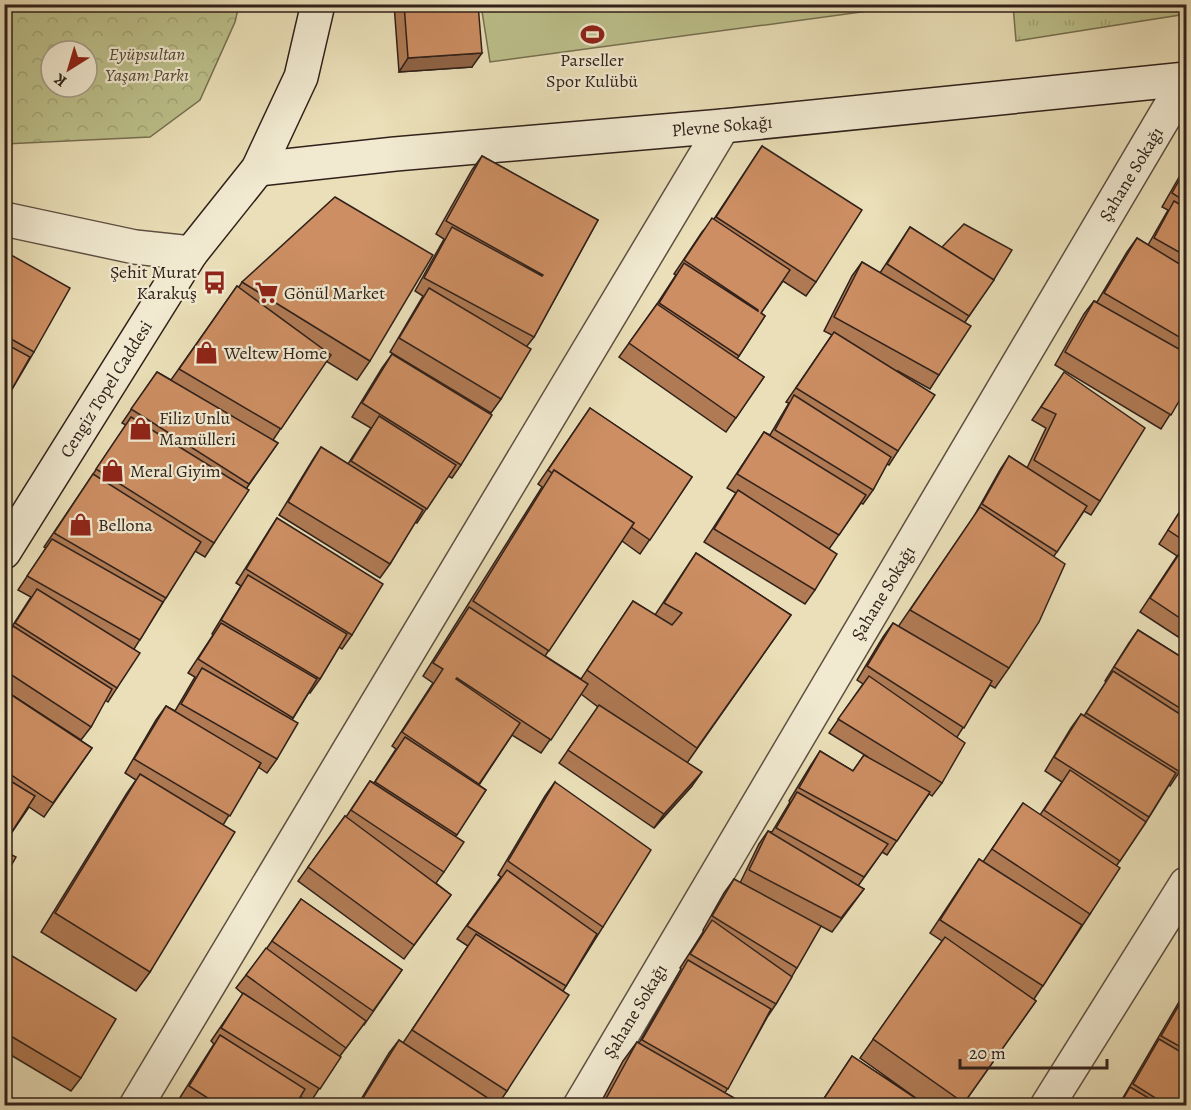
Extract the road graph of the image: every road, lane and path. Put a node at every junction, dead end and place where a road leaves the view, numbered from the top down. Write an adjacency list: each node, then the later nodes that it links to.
1 (318, 4): 4 (street, Cengiz Topel Caddesi)
2 (1186, 80): 3 (street, Plevne Sokağı); 10 (street, Şahane Sokağı)
3 (723, 126): 4 (street, Plevne Sokağı); 9 (street)
4 (258, 169): 6 (street, Cengiz Topel Caddesi)
5 (4, 219): 6 (street)
6 (190, 253): 7 (street, Cengiz Topel Caddesi)
7 (4, 552)
8 (1186, 884): 11 (street)
9 (136, 1106)
10 (579, 1106)
11 (1047, 1106)

